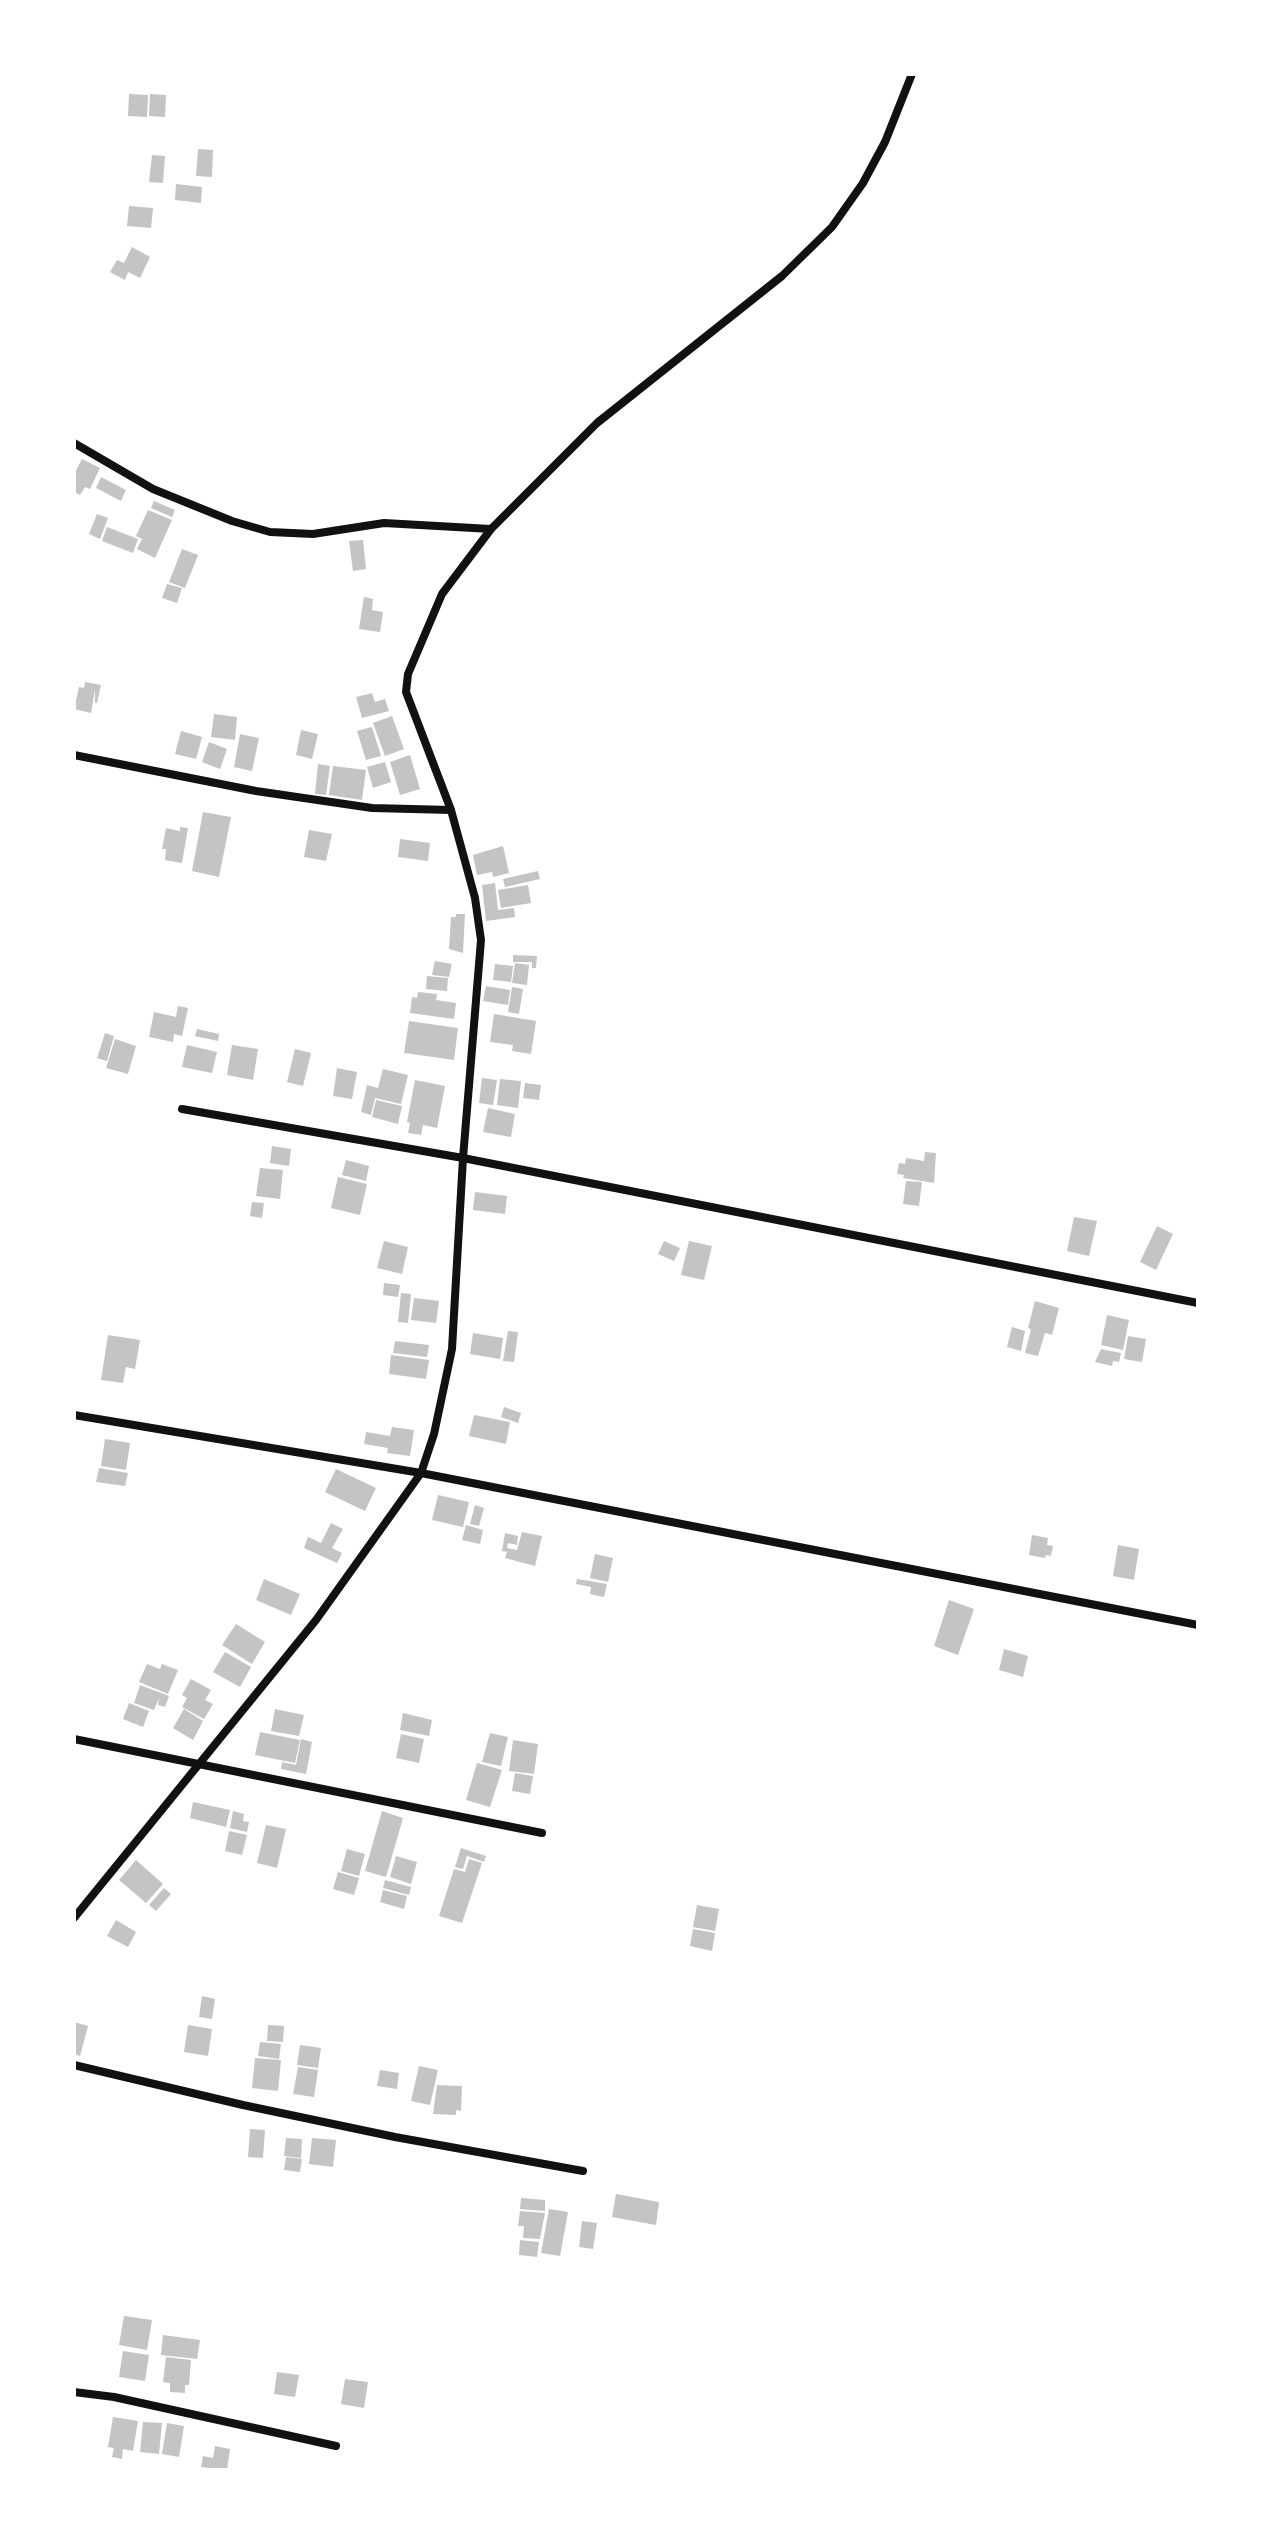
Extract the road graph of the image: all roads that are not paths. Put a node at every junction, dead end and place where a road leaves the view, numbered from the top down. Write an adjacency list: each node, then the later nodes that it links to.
1 (912, 74): 3 (street)
2 (74, 443): 3 (street)
3 (491, 529): 5 (street)
4 (74, 755): 5 (street)
5 (451, 810): 7 (street)
6 (182, 1109): 7 (street)
7 (463, 1158): 8 (street); 10 (street)
8 (1198, 1303)
9 (74, 1415): 10 (street)
10 (421, 1473): 11 (street); 13 (street)
11 (1198, 1625)
12 (74, 1739): 13 (street)
13 (200, 1764): 14 (street); 15 (street)
14 (542, 1833)
15 (74, 1918)
16 (74, 2065): 17 (street)
17 (583, 2171)
18 (74, 2392): 19 (street)
19 (336, 2446)

